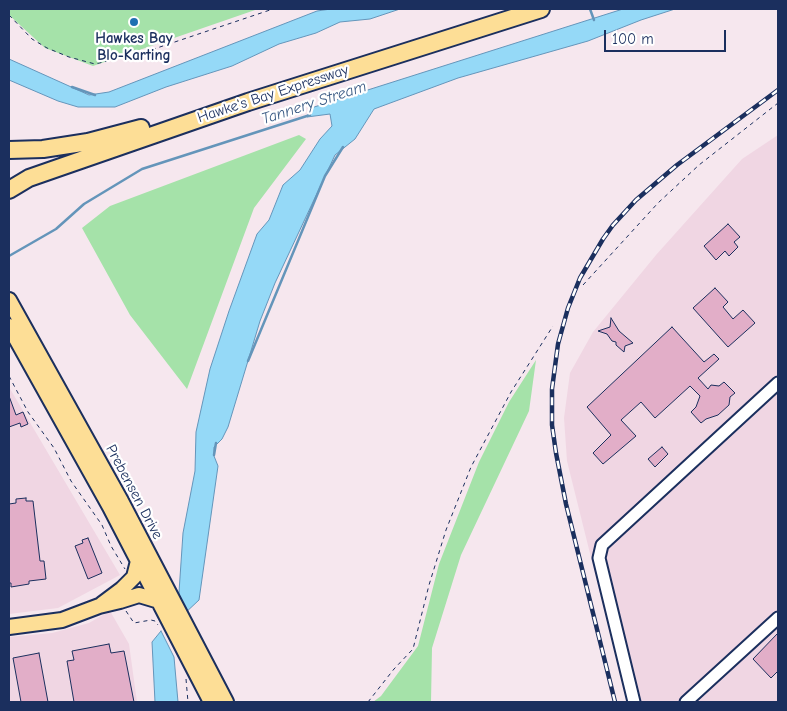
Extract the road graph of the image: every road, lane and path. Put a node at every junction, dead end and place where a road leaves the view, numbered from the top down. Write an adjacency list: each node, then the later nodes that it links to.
1 (272, 9): 4 (path)
2 (515, 9): 6 (highway, Hawke's Bay Expressway)
3 (541, 9): 7 (highway, Hawke's Bay Expressway)
4 (9, 15)
5 (778, 103): 8 (path)
6 (9, 150)
7 (9, 190)
8 (583, 285)
9 (9, 300): 25 (main road, Prebensen Drive)
10 (9, 326): 14 (main road, Prebensen Drive)
11 (554, 326): 26 (path)
12 (9, 376): 15 (path)
13 (778, 382): 27 (lane)
14 (138, 561): 17 (main road, Prebensen Drive); 18 (main road)
15 (126, 570)
16 (120, 601): 17 (main road); 18 (main road); 21 (path)
17 (159, 601): 24 (main road, Prebensen Drive)
18 (99, 606): 20 (main road)
19 (778, 618): 28 (lane)
20 (9, 627)
21 (160, 628)
22 (186, 679): 23 (path)
23 (188, 702)
24 (211, 702)
25 (226, 702)
26 (368, 702)
27 (634, 702)
28 (686, 702)

